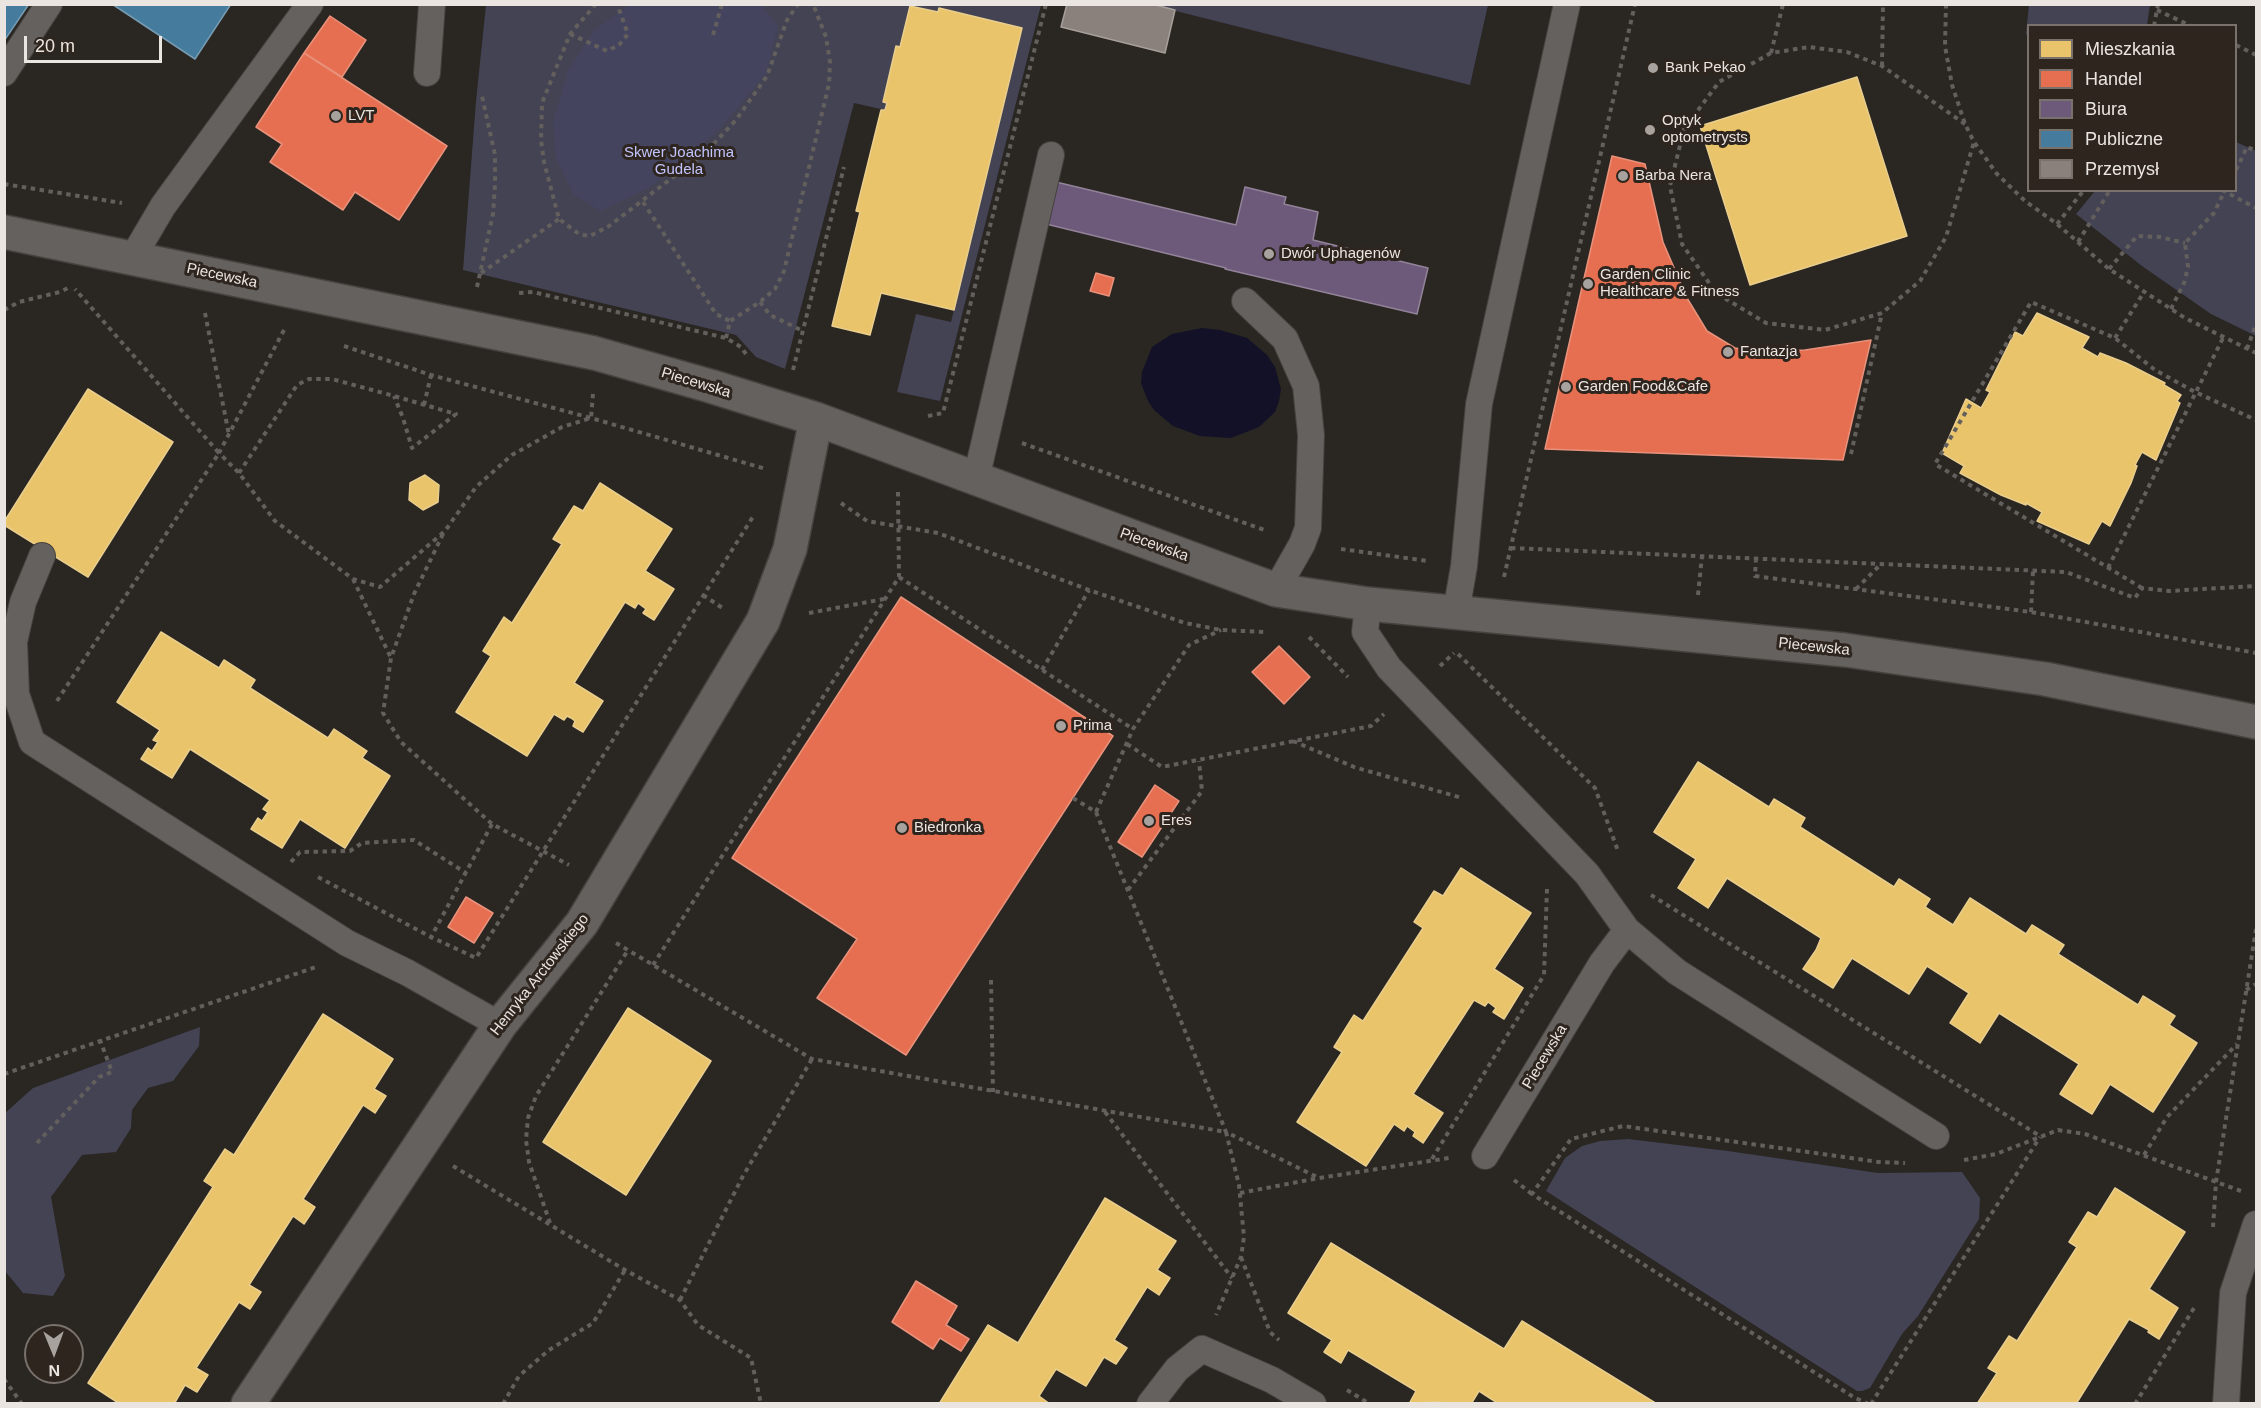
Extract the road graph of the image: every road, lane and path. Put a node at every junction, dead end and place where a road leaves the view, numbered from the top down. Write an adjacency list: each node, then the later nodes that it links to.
1 (49, 4): 24 (lane)
2 (310, 4): 44 (lane)
3 (432, 4): 25 (lane)
4 (617, 4): 18 (path)
5 (722, 4): 19 (path)
6 (798, 4): 37 (path)
7 (813, 4): 52 (path)
8 (1046, 4): 73 (path)
9 (1567, 4): 96 (lane)
10 (1635, 4): 91 (path)
11 (1783, 4): 21 (path)
12 (1883, 4): 23 (path)
13 (594, 5): 18 (path)
14 (1945, 5): 27 (path)
15 (2158, 7): 16 (path); 17 (path)
16 (2154, 24)
17 (2188, 24)
18 (570, 34): 39 (path)
19 (713, 35)
20 (2237, 46): 22 (path)
21 (1771, 53): 23 (path); 56 (path)
22 (2256, 55)
23 (1882, 66): 27 (path)
24 (4, 73)
25 (427, 73)
26 (482, 96): 46 (path)
27 (1965, 124): 28 (path)
28 (1974, 142): 40 (path); 56 (path)
29 (2256, 151): 31 (path)
30 (1051, 155): 78 (lane)
31 (2237, 166)
32 (844, 167): 60 (path)
33 (2082, 192): 40 (path)
34 (2109, 192): 42 (path)
35 (2224, 192): 43 (path)
36 (2226, 192): 38 (path)
37 (643, 202): 39 (path); 57 (path)
38 (2256, 208)
39 (559, 219): 46 (path)
40 (2057, 224): 42 (path)
41 (4, 232): 44 (street, Piecewska)
42 (2078, 242): 45 (path)
43 (2185, 243): 45 (path); 54 (path)
44 (133, 257): 66 (street, Piecewska)
45 (2109, 269): 49 (path)
46 (480, 274): 50 (path)
47 (81, 281): 48 (path)
48 (73, 286): 55 (path); 80 (path)
49 (2144, 292): 54 (path); 62 (path)
50 (474, 297)
51 (1245, 301): 90 (lane)
52 (760, 302): 57 (path); 60 (path)
53 (203, 304): 79 (path)
54 (2171, 309): 63 (path)
55 (4, 310)
56 (1882, 313): 81 (path)
57 (730, 321): 61 (path)
58 (275, 324): 79 (path)
59 (2256, 324): 65 (path)
60 (803, 331): 69 (path)
61 (726, 338)
62 (2115, 338): 70 (path); 97 (path)
63 (2223, 338): 65 (path); 70 (path)
64 (342, 345): 68 (path)
65 (2247, 349): 67 (path)
66 (594, 353): 75 (path); 76 (street, Piecewska)
67 (2256, 353)
68 (431, 375): 72 (path); 75 (path)
69 (792, 376)
70 (2195, 392): 77 (path); 97 (path)
71 (394, 396): 72 (path); 72 (path); 83 (path)
72 (424, 405)
73 (943, 413): 74 (path); 78 (path)
74 (925, 417)
75 (591, 418): 82 (path); 89 (path)
76 (816, 420): 84 (street, Piecewska); 140 (street, Henryka Arctowskiego)
77 (2256, 420)
78 (989, 429): 84 (lane); 90 (path)
79 (229, 436): 80 (path)
80 (219, 453): 83 (path); 125 (path)
81 (1851, 454)
82 (769, 470)
83 (239, 473): 102 (path)
84 (976, 479): 106 (street, Piecewska)
85 (898, 484): 88 (path)
86 (833, 498): 88 (path)
87 (759, 508): 132 (path)
88 (898, 527): 100 (path); 105 (path)
89 (445, 531): 102 (path); 116 (path)
90 (1302, 544): 96 (path); 106 (lane)
91 (1511, 548): 93 (path); 99 (path)
92 (42, 556): 125 (lane)
93 (1702, 556): 94 (path); 109 (path)
94 (1756, 558): 95 (path); 107 (path)
95 (1881, 564): 98 (path); 107 (path)
96 (1464, 566): 99 (path); 111 (lane)
97 (2108, 568): 104 (path)
98 (2033, 571): 104 (path); 110 (path)
99 (1505, 574): 101 (path)
100 (899, 577): 117 (path); 149 (path)
101 (1514, 578)
102 (353, 579): 116 (path)
103 (2256, 586): 104 (path)
104 (2142, 588)
105 (1089, 590): 112 (path); 117 (path)
106 (1276, 590): 108 (street, Piecewska)
107 (1856, 590): 110 (path)
108 (1368, 604): 111 (street, Piecewska); 145 (lane)
109 (1697, 605)
110 (2031, 612): 115 (path)
111 (1456, 628): 121 (street, Piecewska); 133 (path)
112 (1221, 630): 114 (path); 123 (path)
113 (1303, 630): 118 (path)
114 (1271, 632)
115 (2256, 653)
116 (391, 658): 131 (path)
117 (1042, 670): 123 (path)
118 (1351, 681)
119 (1375, 706): 120 (path)
120 (1391, 722)
121 (2256, 722)
122 (1371, 726): 124 (path)
123 (1133, 729): 126 (path)
124 (1292, 741): 127 (path); 128 (path)
125 (32, 742): 147 (lane)
126 (1126, 744): 127 (path); 130 (path)
127 (1199, 761): 141 (path)
128 (1463, 793)
129 (1073, 798): 130 (path)
130 (1096, 812): 141 (path)
131 (492, 824): 132 (path); 138 (path)
132 (543, 851): 140 (path); 146 (path)
133 (1618, 852)
134 (281, 856): 135 (path)
135 (291, 862): 136 (path); 138 (path)
136 (301, 868)
137 (311, 873): 146 (path)
138 (466, 873): 146 (path)
139 (1547, 879): 168 (path)
140 (605, 885): 143 (street, Henryka Arctowskiego)
141 (1128, 890): 161 (path)
142 (1647, 893): 163 (path)
143 (582, 923): 148 (path); 154 (street, Henryka Arctowskiego)
144 (2256, 928): 153 (path)
145 (1628, 930): 162 (lane); 167 (lane, Piecewska)
146 (431, 937): 150 (path)
147 (347, 943): 150 (lane); 155 (path)
148 (628, 950): 149 (path); 175 (path)
149 (653, 965): 157 (path)
150 (408, 973): 154 (lane)
151 (991, 980): 159 (path)
152 (2256, 984): 153 (path)
153 (2245, 990): 156 (path)
154 (500, 1025): 165 (street, Henryka Arctowskiego)
155 (100, 1040): 158 (path); 164 (path)
156 (2237, 1043): 166 (path); 172 (path)
157 (812, 1059): 159 (path); 181 (path)
158 (4, 1074)
159 (993, 1092): 160 (path)
160 (1104, 1111): 161 (path); 180 (path)
161 (1226, 1132): 171 (path); 174 (path)
162 (1936, 1136)
163 (2040, 1137): 166 (path); 169 (path); 194 (path)
164 (37, 1143)
165 (420, 1147): 175 (path); 188 (street, Henryka Arctowskiego)
166 (2144, 1155): 172 (path)
167 (1485, 1156): 168 (path)
168 (1432, 1159): 171 (path)
169 (1955, 1162)
170 (1912, 1163): 194 (path)
171 (1319, 1178): 174 (path)
172 (2216, 1182): 173 (path); 177 (path)
173 (2246, 1192)
174 (1240, 1193): 178 (path)
175 (550, 1223): 179 (path)
176 (2256, 1224): 196 (lane)
177 (2213, 1238)
178 (1241, 1257): 180 (path); 183 (path)
179 (625, 1270): 181 (path); 189 (path)
180 (1232, 1278): 184 (path)
181 (680, 1300): 190 (path)
182 (2198, 1302): 195 (path)
183 (1285, 1346)
184 (1202, 1349): 191 (lane); 192 (lane)
185 (4, 1379): 187 (path)
186 (1343, 1388): 193 (path)
187 (22, 1404)
188 (248, 1404)
189 (503, 1404)
190 (761, 1404)
191 (1150, 1404)
192 (1313, 1404)
193 (1370, 1404)
194 (1870, 1404)
195 (2135, 1404)
196 (2226, 1404)

